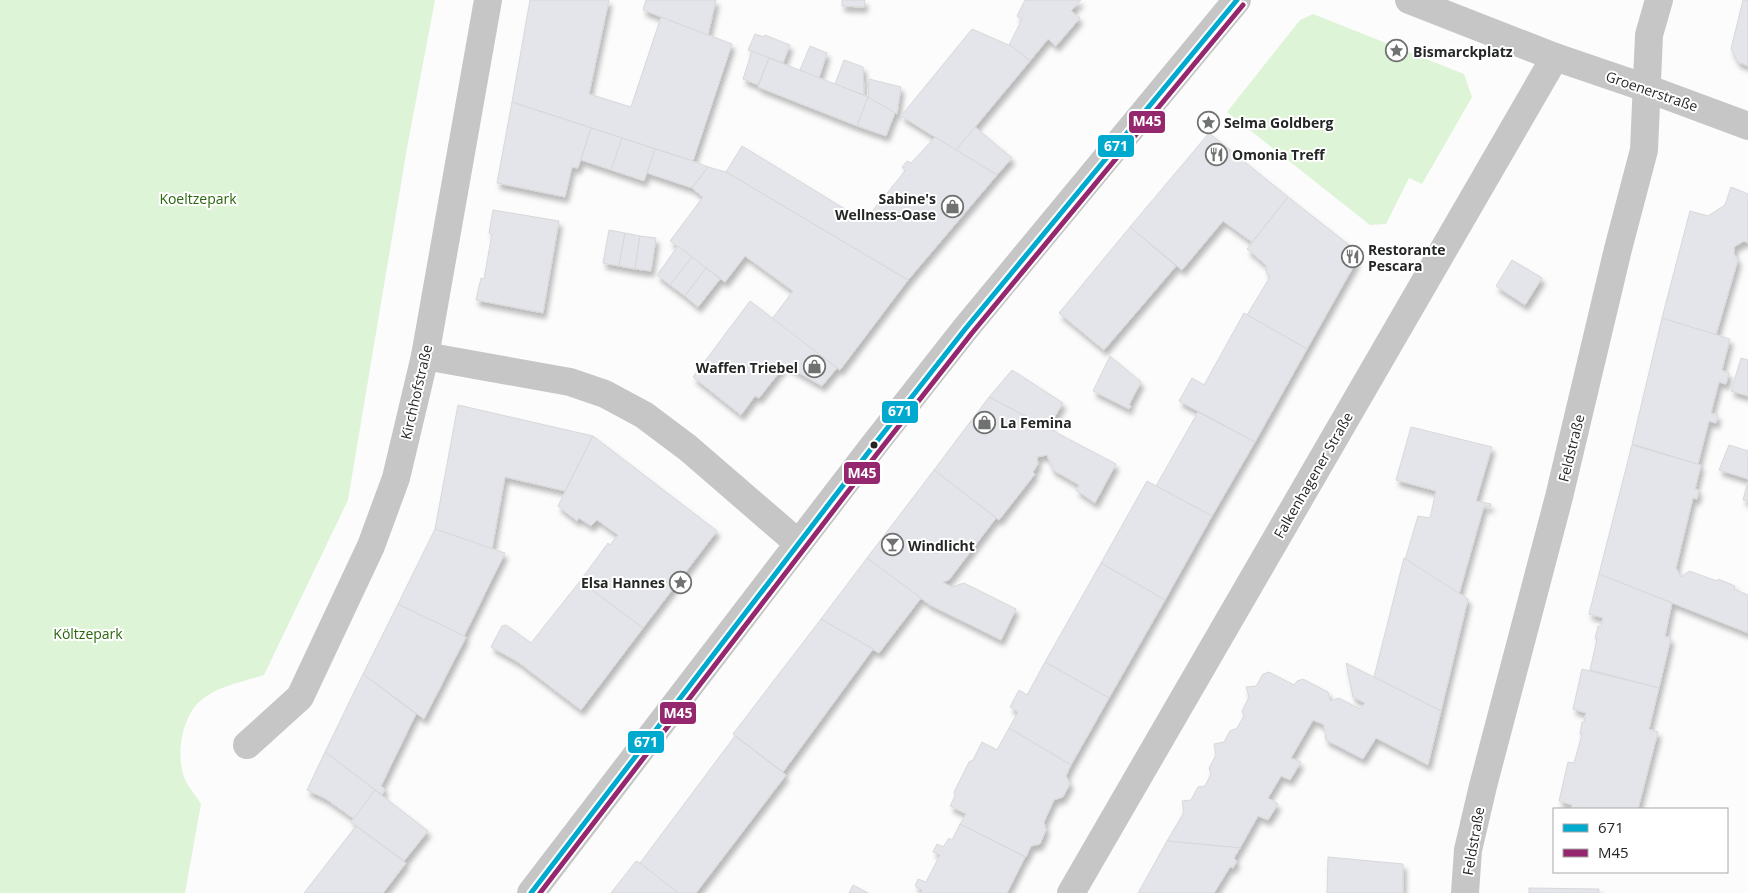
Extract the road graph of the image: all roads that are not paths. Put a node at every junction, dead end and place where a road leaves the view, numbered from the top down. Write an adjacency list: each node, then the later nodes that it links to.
1 (488, 0): 8 (street, Kirchhofstraße)
2 (1237, 0): 9 (street)
3 (1409, 0): 5 (street)
4 (1658, 0): 6 (street, Feldstraße)
5 (1555, 58): 6 (street, Groenerstraße); 12 (street, Falkenhagener Straße)
6 (1646, 88): 7 (street, Groenerstraße); 13 (street, Feldstraße)
7 (1748, 126)
8 (425, 356): 9 (street); 10 (street, Kirchhofstraße)
9 (798, 543): 11 (street)
10 (247, 745)
11 (531, 893)
12 (1072, 893)
13 (1465, 893)

